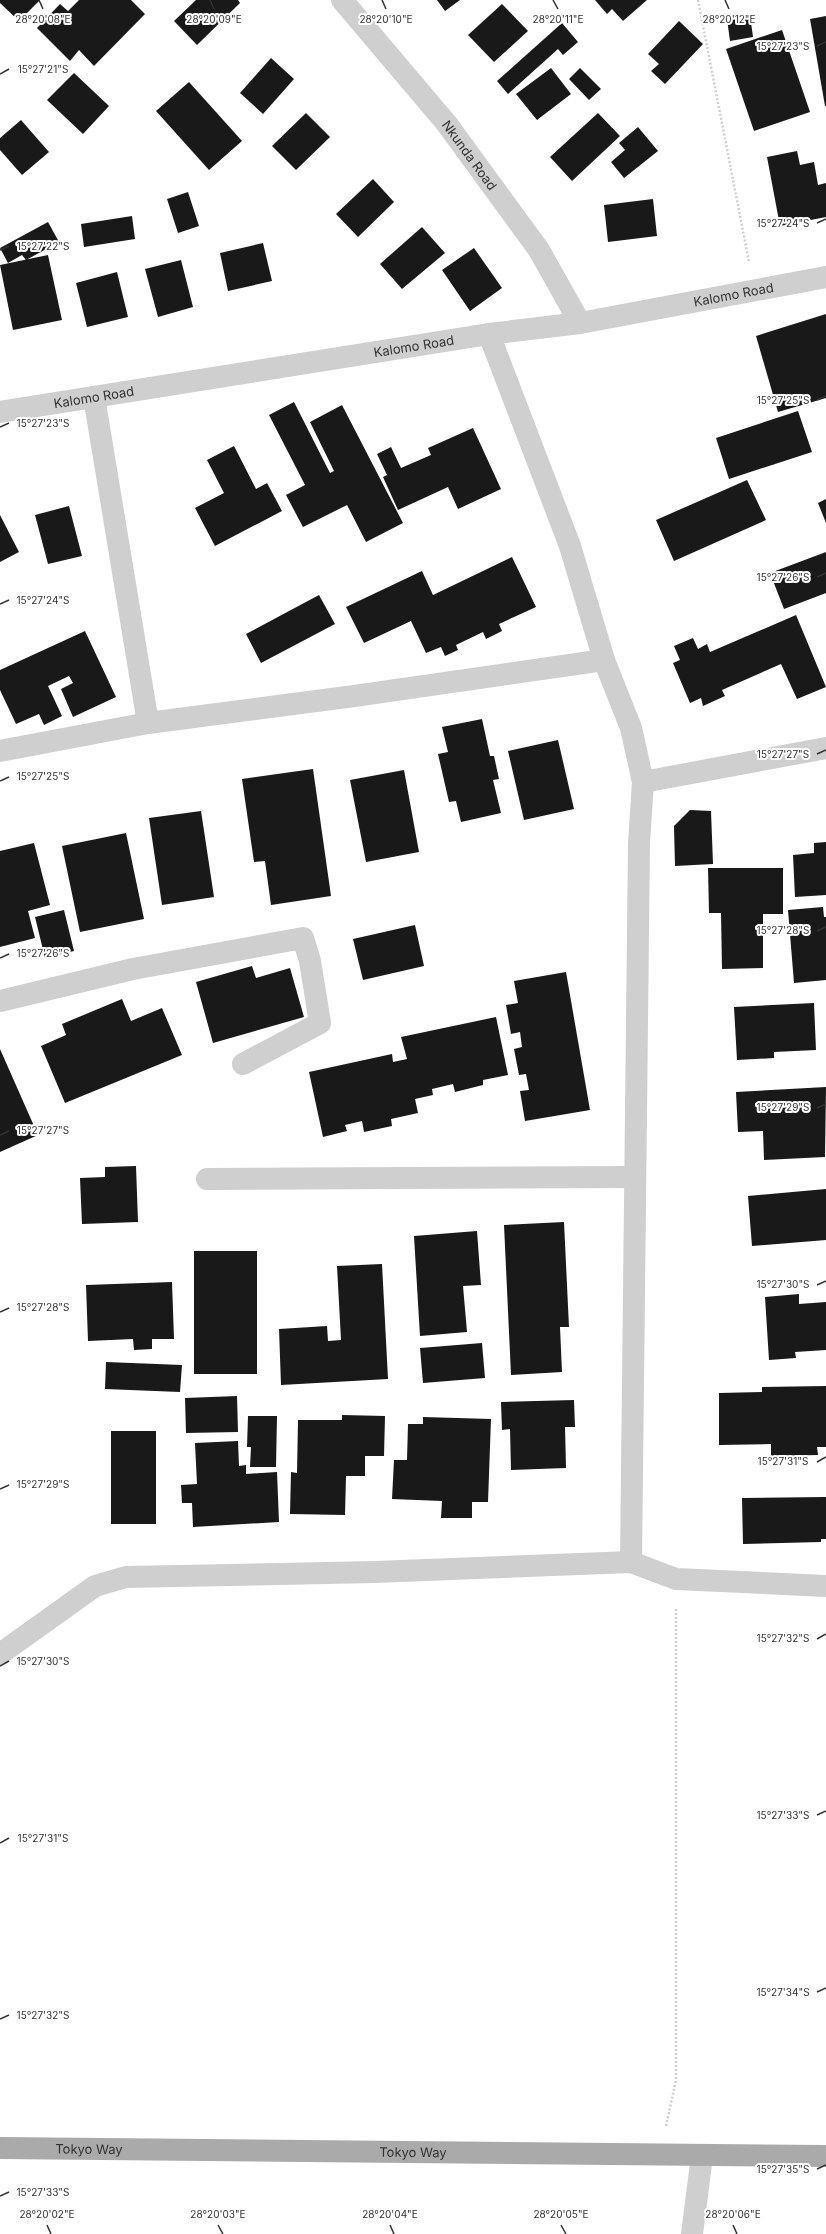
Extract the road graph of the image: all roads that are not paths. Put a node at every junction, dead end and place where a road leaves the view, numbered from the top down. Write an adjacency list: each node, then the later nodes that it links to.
1 (342, 0): 3 (street, Nkunda Road)
2 (826, 277): 3 (street, Kalomo Road)
3 (580, 323): 4 (street, Kalomo Road)
4 (489, 334): 5 (street, Kalomo Road); 7 (street)
5 (94, 397): 6 (street, Kalomo Road); 8 (street)
6 (0, 412)
7 (604, 660): 8 (street); 11 (street)
8 (148, 723): 10 (street)
9 (826, 748): 11 (street)
10 (0, 751)
11 (643, 782): 14 (street)
12 (0, 1001): 13 (street)
13 (243, 1064)
14 (634, 1177): 15 (street); 16 (street)
15 (207, 1179)
16 (631, 1562): 17 (street); 18 (street)
17 (826, 1586)
18 (0, 1654)
19 (0, 2148): 20 (main road, Tokyo Way)
20 (702, 2156): 21 (main road, Tokyo Way); 22 (street)
21 (826, 2156)
22 (692, 2234)

